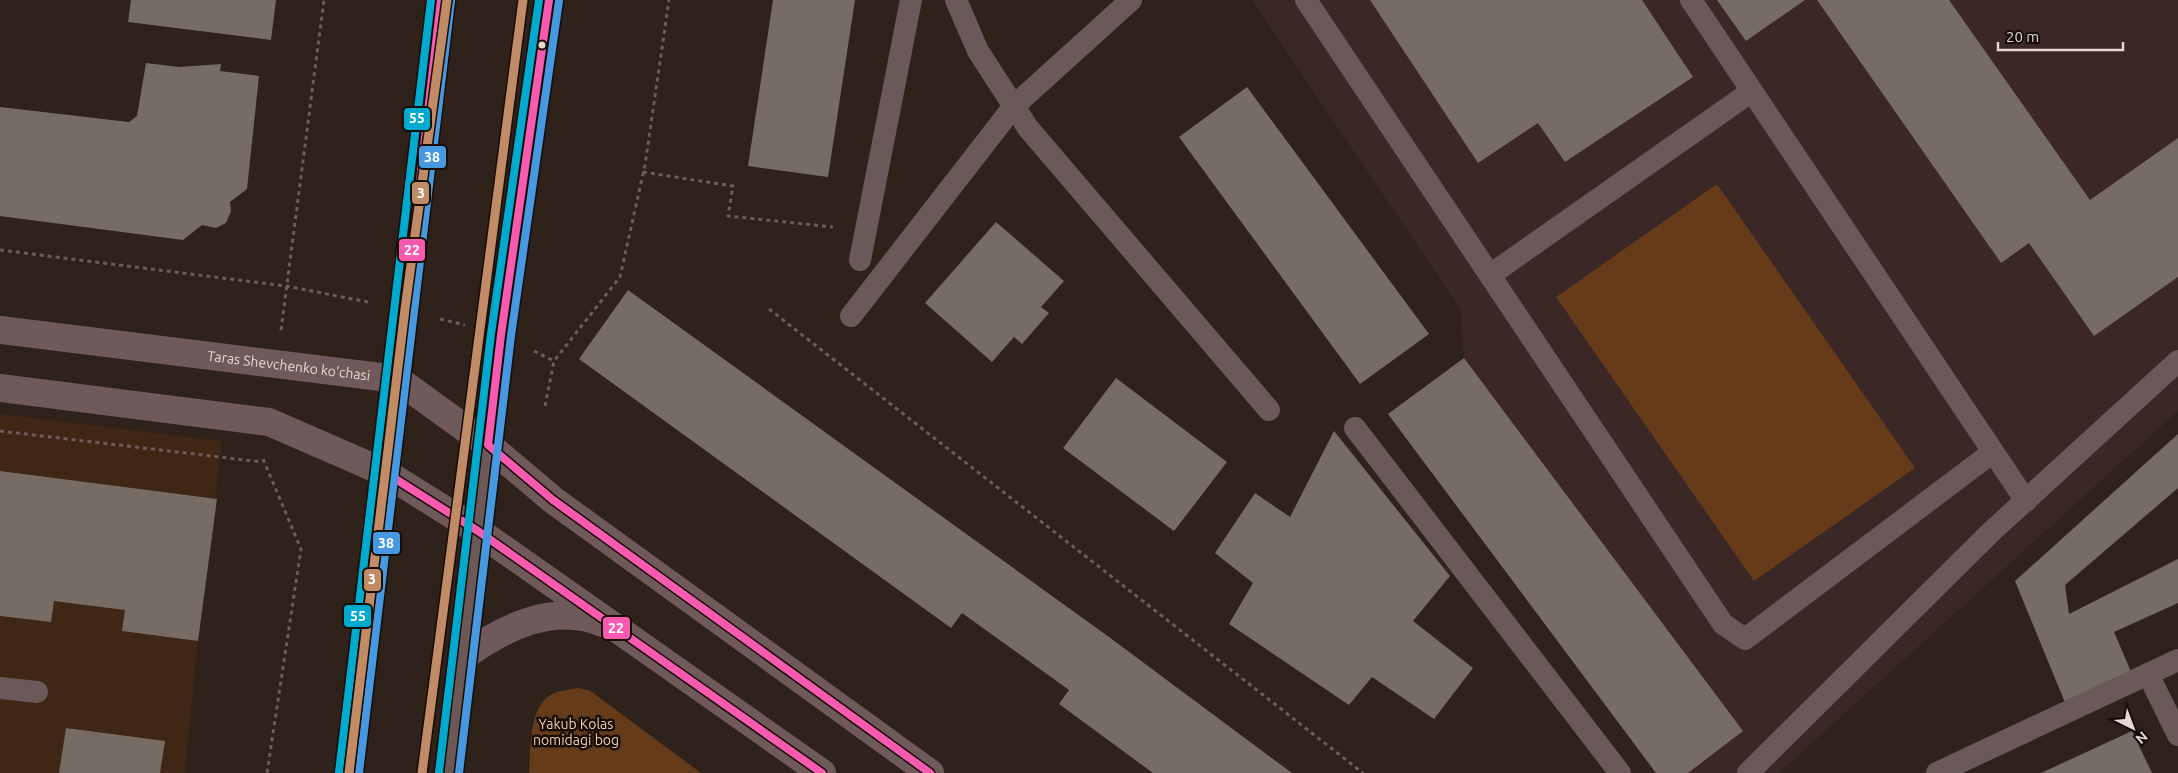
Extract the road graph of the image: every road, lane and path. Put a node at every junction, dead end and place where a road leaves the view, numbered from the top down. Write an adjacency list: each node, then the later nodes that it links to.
1 (324, 0): 17 (path)
2 (441, 0): 19 (main road)
3 (549, 0): 31 (main road)
4 (669, 0): 12 (path)
5 (911, 0): 13 (lane)
6 (956, 0): 11 (lane)
7 (1131, 0): 11 (lane)
8 (1306, 0): 16 (lane)
9 (1691, 0): 10 (lane)
10 (1752, 91): 16 (lane); 32 (lane)
11 (1014, 106): 20 (lane); 27 (lane)
12 (643, 172): 13 (path); 26 (path)
13 (866, 230): 15 (lane)
14 (0, 250): 17 (path)
15 (860, 260)
16 (1490, 275): 32 (lane)
17 (286, 286): 19 (path); 23 (path)
18 (769, 309): 49 (path)
19 (405, 310): 24 (main road)
20 (851, 316)
21 (0, 330): 23 (main road, Taras Shevchenko ko'chasi)
22 (2178, 361): 35 (lane)
23 (278, 363): 24 (main road, Taras Shevchenko ko'chasi)
24 (396, 378): 31 (main road, Taras Shevchenko ko'chasi); 34 (main road)
25 (0, 388): 28 (main road)
26 (545, 406)
27 (1269, 410)
28 (269, 422): 33 (path); 34 (main road)
29 (1355, 428): 50 (lane)
30 (0, 431): 33 (path)
31 (488, 445): 36 (main road); 48 (main road, Taras Shevchenko ko'chasi)
32 (1993, 452): 35 (lane)
33 (262, 462): 44 (path)
34 (386, 474): 36 (main road); 45 (main road)
35 (2026, 501): 51 (lane)
36 (478, 530): 37 (main road); 38 (main road)
37 (617, 629): 38 (main road); 47 (main road)
38 (463, 657): 46 (main road)
39 (2178, 660): 40 (lane)
40 (2148, 674): 43 (lane); 52 (lane)
41 (0, 688): 42 (lane)
42 (37, 692)
43 (2178, 735)
44 (266, 773)
45 (350, 773)
46 (449, 773)
47 (822, 773)
48 (930, 773)
49 (1362, 773)
50 (1620, 773)
51 (1748, 773)
52 (1937, 773)

